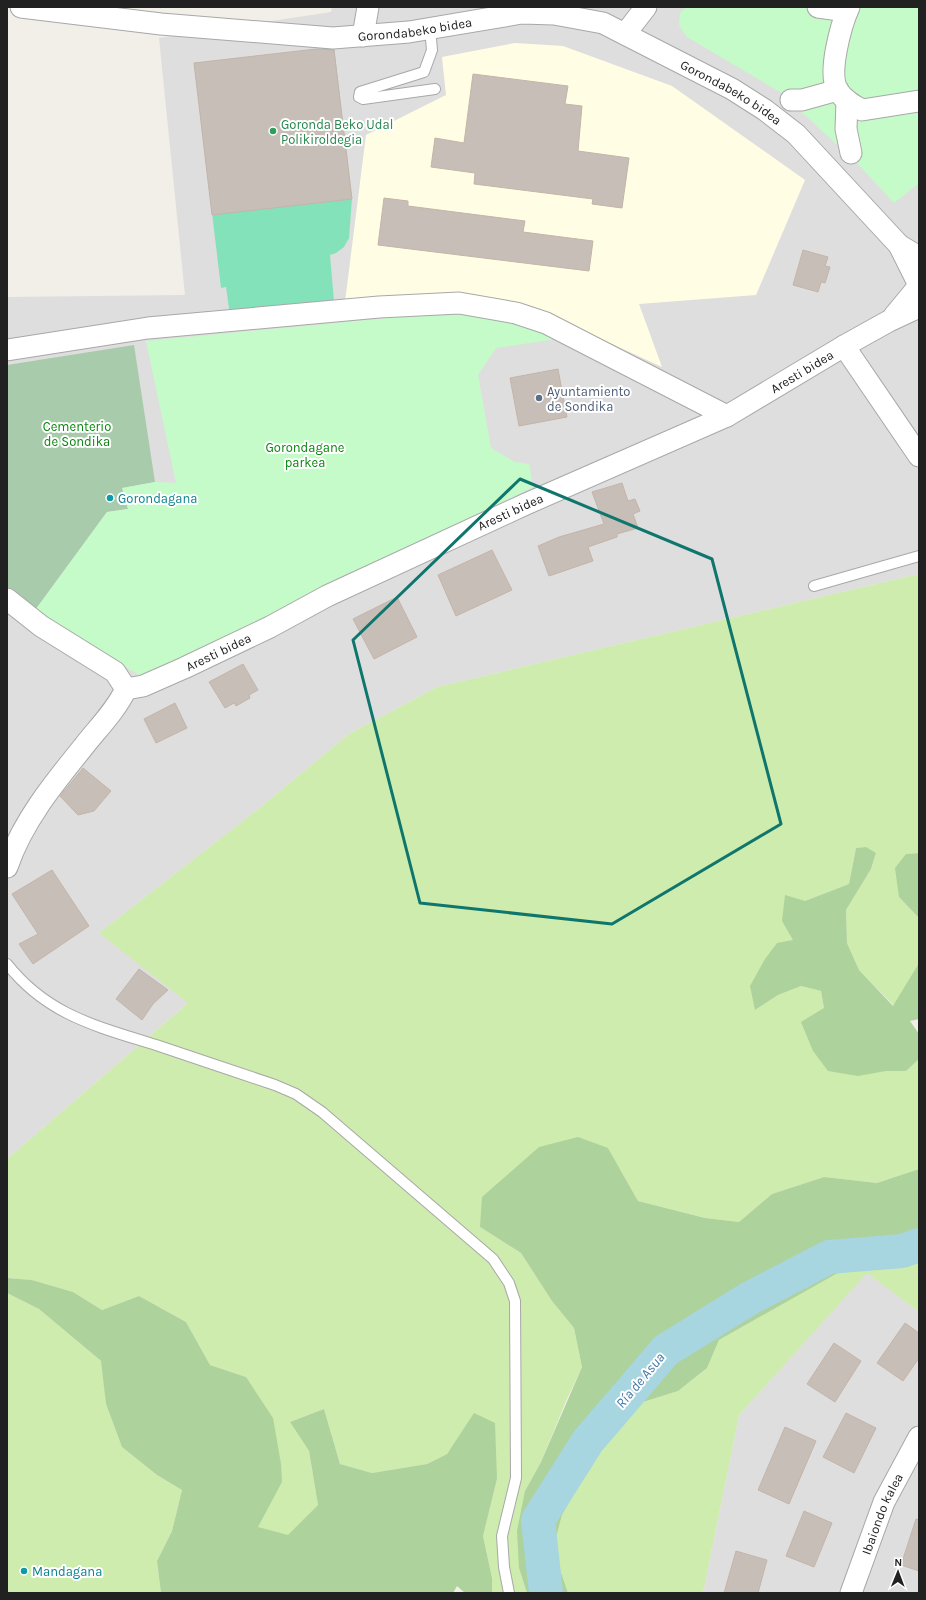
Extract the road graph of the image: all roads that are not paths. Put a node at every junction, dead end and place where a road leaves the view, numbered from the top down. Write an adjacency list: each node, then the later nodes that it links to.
1 (21, 7): 8 (street, Gorondabeko bidea)
2 (368, 7): 8 (street)
3 (646, 7): 7 (street)
4 (818, 7): 5 (street)
5 (848, 9): 10 (street)
6 (430, 28): 7 (street, Gorondabeko bidea); 8 (street, Gorondabeko bidea); 9 (lane)
7 (625, 34): 14 (street, Gorondabeko bidea)
8 (363, 36)
9 (436, 89)
10 (842, 96): 11 (street); 12 (street); 13 (street)
11 (791, 100)
12 (919, 101)
13 (851, 153)
14 (899, 245): 15 (street, Gorondabeko bidea); 16 (street, Gorondabeko bidea)
15 (919, 257)
16 (918, 288): 17 (street, Aresti bidea)
17 (844, 346): 19 (street, Aresti bidea); 20 (street)
18 (7, 350): 19 (street)
19 (727, 416): 24 (street, Aresti bidea)
20 (919, 456)
21 (919, 556): 22 (lane)
22 (814, 586)
23 (7, 599): 24 (street)
24 (126, 688): 25 (street)
25 (7, 867)
26 (7, 964): 28 (lane)
27 (919, 1437): 29 (street, Ibaiondo kalea)
28 (509, 1593)
29 (851, 1593)

